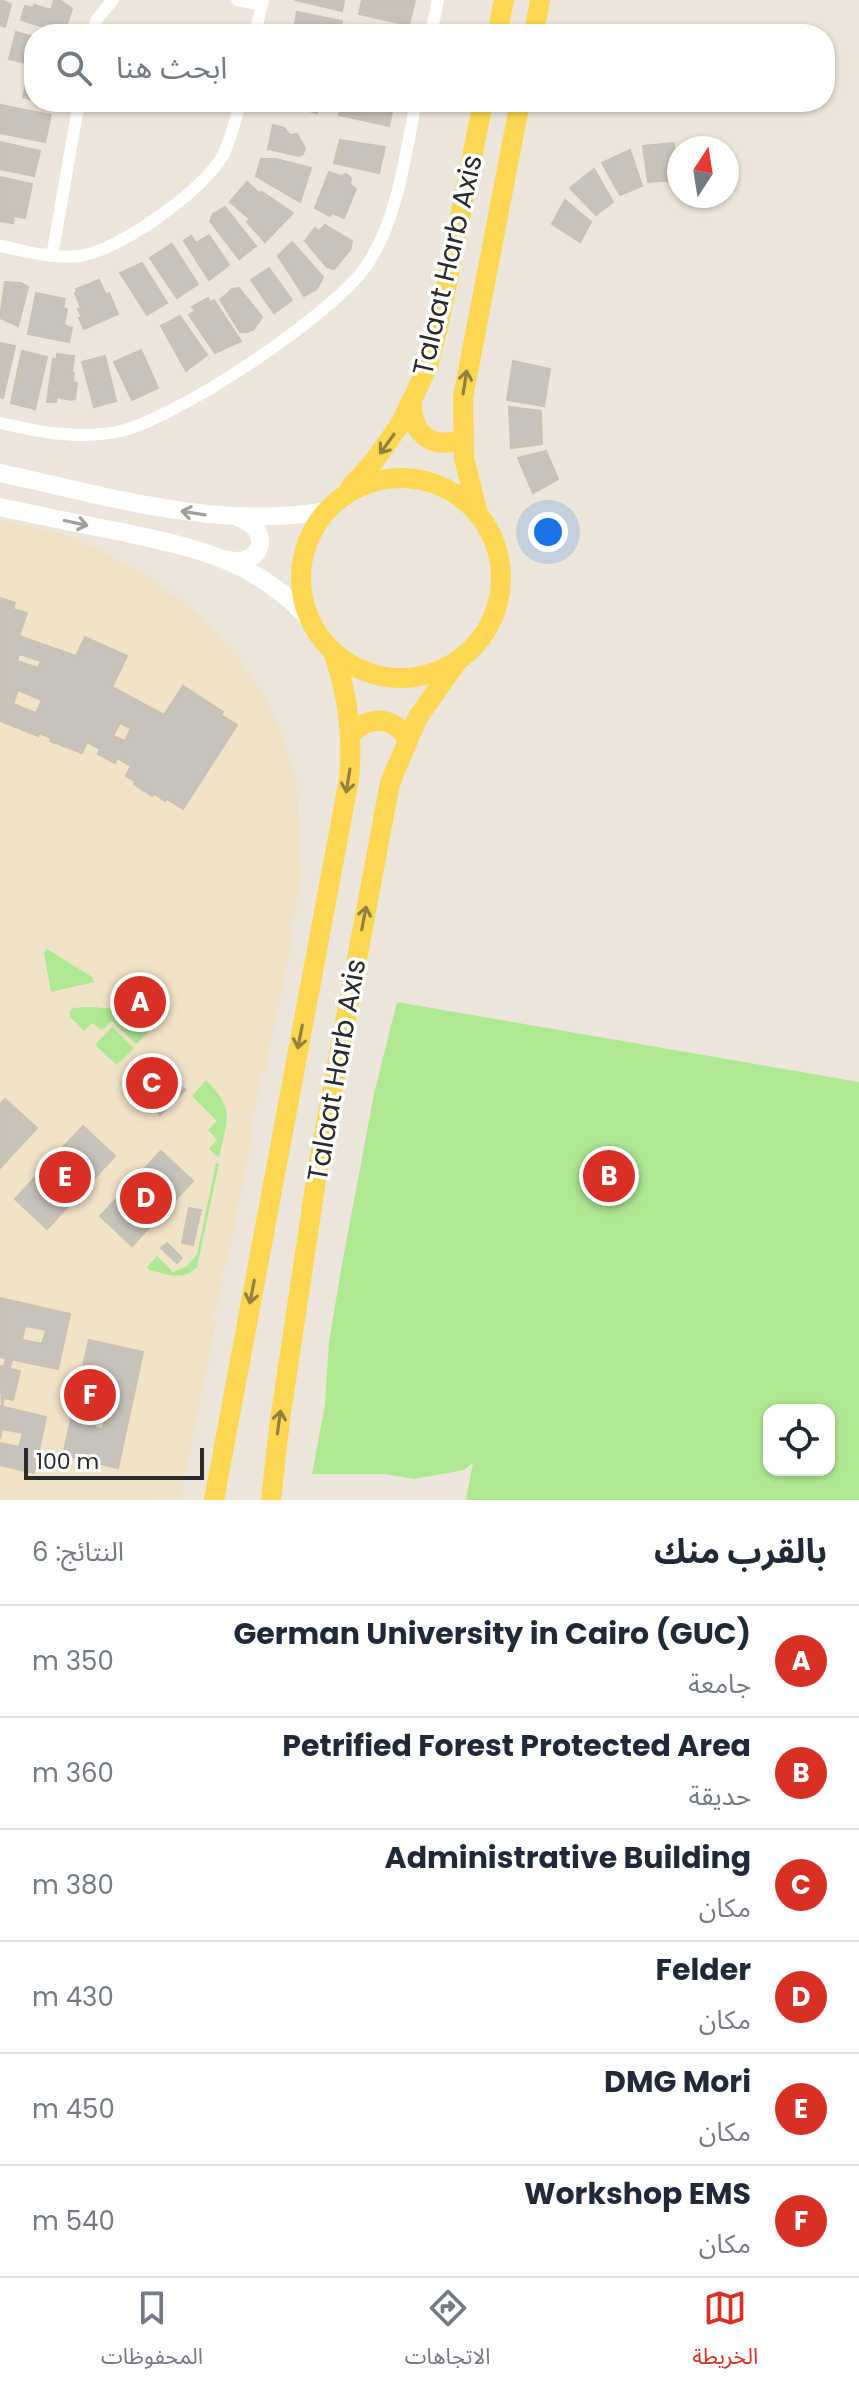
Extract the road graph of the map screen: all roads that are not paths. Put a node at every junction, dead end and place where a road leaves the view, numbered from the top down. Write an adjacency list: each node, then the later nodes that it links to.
1 (113, 0): 7 (street)
2 (237, 0): 6 (street)
3 (438, 0): 9 (street)
4 (504, 0): 10 (main road)
5 (540, 0): 11 (main road)
6 (262, 2): 8 (street)
7 (95, 24)
8 (257, 24)
9 (433, 24)
10 (499, 24)
11 (536, 24)
12 (77, 112): 18 (street)
13 (237, 112): 18 (street)
14 (414, 112): 20 (street)
15 (481, 112): 19 (main road, Talaat Harb Axis)
16 (518, 112): 21 (main road, Talaat Harb Axis, one-way to 16)
17 (0, 246): 18 (street)
18 (52, 256)
19 (412, 405): 21 (main road); 23 (main road, Talaat Harb Axis, one-way to 23)
20 (0, 423)
21 (462, 439): 25 (main road, Talaat Harb Axis)
22 (0, 473): 26 (main road, one-way to 22)
23 (333, 505): 25 (main road); 26 (main road); 28 (main road)
24 (0, 507): 27 (main road, one-way to 27)
25 (478, 514): 30 (main road)
26 (239, 518): 27 (main road)
27 (229, 560): 28 (main road)
28 (313, 623): 29 (main road)
29 (332, 650): 30 (main road); 31 (main road, Talaat Harb Axis)
30 (459, 659): 32 (main road, Talaat Harb Axis)
31 (351, 735): 32 (main road); 33 (main road, Talaat Harb Axis, one-way to 33)
32 (407, 738): 34 (main road, Talaat Harb Axis, one-way to 32)
33 (214, 1500)
34 (271, 1500)

